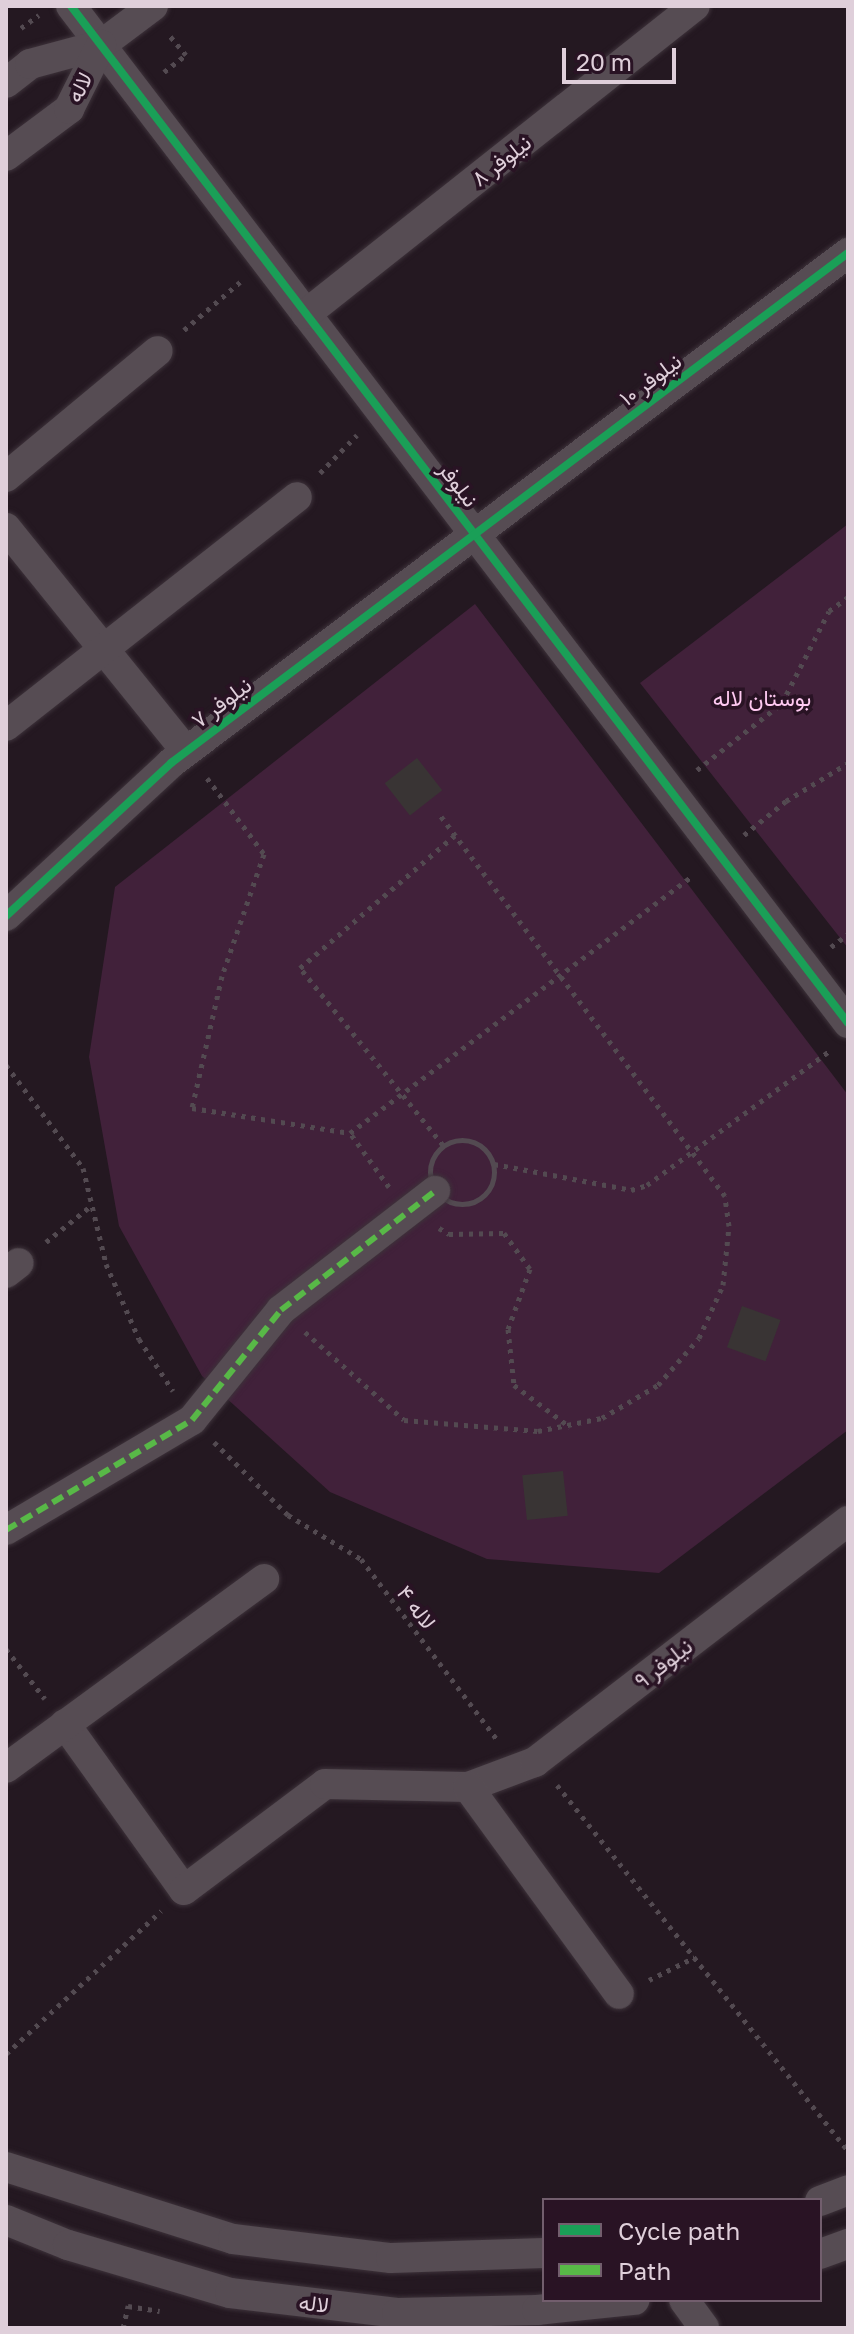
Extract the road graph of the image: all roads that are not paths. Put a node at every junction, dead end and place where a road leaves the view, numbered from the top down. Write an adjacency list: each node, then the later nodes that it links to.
1 (71, 6): 4 (street, نیلوفر)
2 (695, 6): 8 (street, نیلوفر ۸)
3 (150, 8): 4 (street)
4 (101, 45): 5 (street, لاله); 6 (street, لاله); 8 (street, نیلوفر)
5 (6, 83)
6 (6, 156)
7 (848, 253): 13 (street, نیلوفر ۱۰)
8 (306, 314): 13 (street, نیلوفر)
9 (158, 351): 10 (street)
10 (6, 477)
11 (297, 497): 14 (street)
12 (6, 528): 14 (street)
13 (474, 533): 16 (street, نیلوفر ۷); 18 (street, نیلوفر)
14 (104, 649): 15 (street); 16 (street)
15 (6, 726)
16 (186, 751): 17 (street, نیلوفر ۷)
17 (6, 916)
18 (842, 1035)
19 (435, 1191): 21 (street)
20 (848, 1521): 25 (street, نیلوفر ۹)
21 (6, 1530)
22 (264, 1579): 23 (street)
23 (65, 1724): 24 (street); 25 (street)
24 (6, 1768)
25 (468, 1787): 26 (street)
26 (619, 1994)
27 (6, 2167): 32 (street)
28 (848, 2190): 29 (street)
29 (822, 2200)
30 (6, 2220): 34 (street, لاله)
31 (848, 2244): 33 (street)
32 (542, 2253)
33 (822, 2253)
34 (615, 2302)
35 (685, 2302): 36 (street)
36 (704, 2328)

